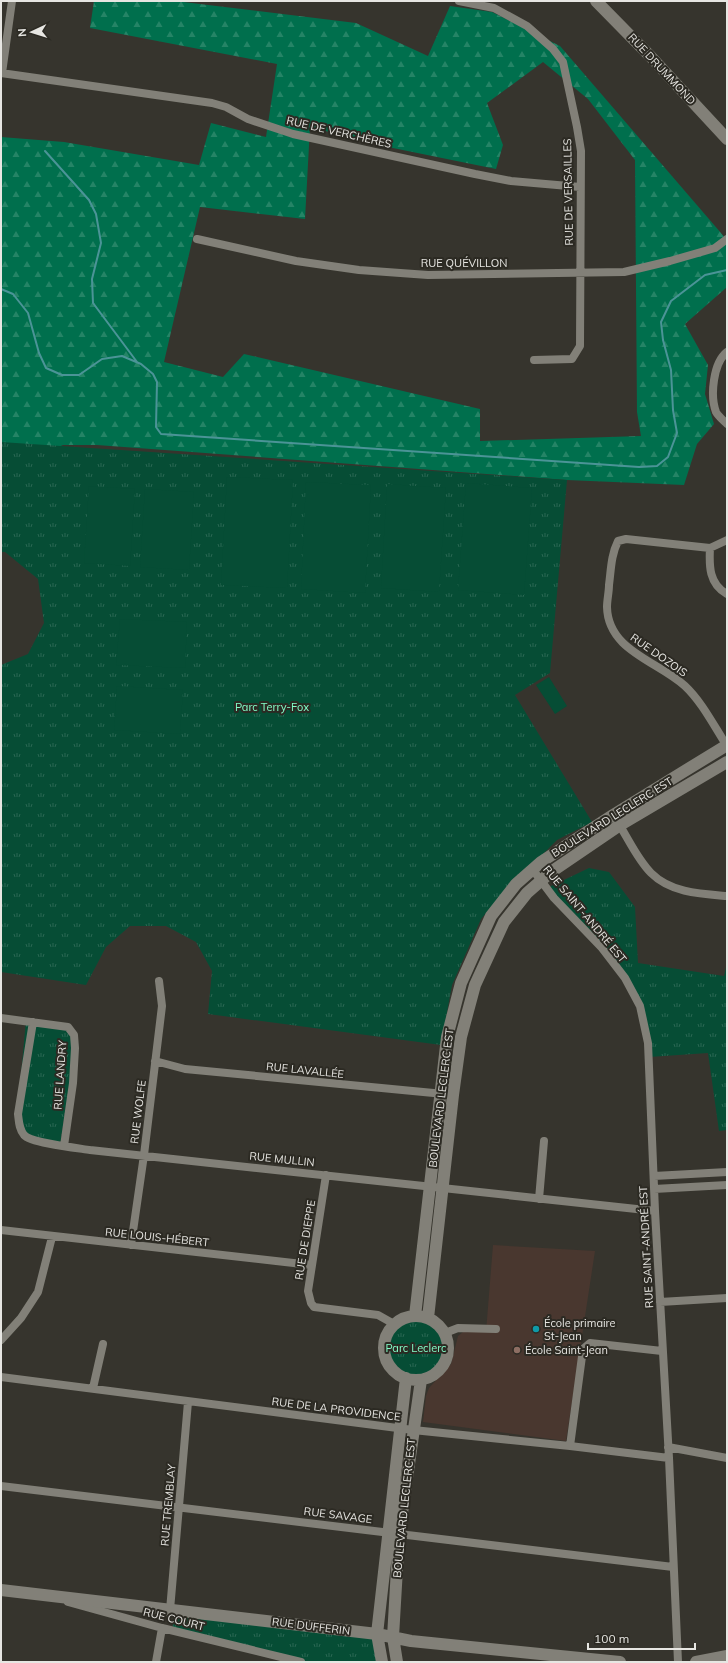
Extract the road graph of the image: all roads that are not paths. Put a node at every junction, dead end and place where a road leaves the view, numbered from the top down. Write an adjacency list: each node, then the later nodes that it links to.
1 (12, 1): 6 (street)
2 (459, 1): 5 (street, RUE DE VERSAILLES)
3 (500, 1): 5 (street)
4 (596, 1): 7 (street, RUE DRUMMOND)
5 (494, 8): 8 (street, RUE DE VERSAILLES)
6 (1, 73): 8 (street, RUE DE VERCHÈRES)
7 (727, 139)
8 (580, 187): 11 (street, RUE DE VERSAILLES)
9 (197, 239): 11 (street, RUE QUÉVILLON)
10 (727, 239): 11 (street, RUE QUÉVILLON)
11 (580, 273): 13 (street, RUE DE VERSAILLES)
12 (727, 352): 14 (street)
13 (534, 360)
14 (727, 424)
15 (727, 540): 16 (street)
16 (710, 548): 17 (street); 18 (street, RUE DOZOIS)
17 (727, 594)
18 (727, 745): 20 (street, BOULEVARD LECLERC EST)
19 (727, 762): 20 (street, BOULEVARD LECLERC EST)
20 (616, 820): 21 (street, BOULEVARD LECLERC EST); 22 (street, BOULEVARD LECLERC EST); 23 (street)
21 (533, 870): 22 (street, RUE SAINT-ANDRÉ EST); 27 (street, BOULEVARD LECLERC EST)
22 (541, 881): 28 (street, BOULEVARD LECLERC EST); 37 (street, RUE SAINT-ANDRÉ EST)
23 (727, 896)
24 (159, 981): 29 (street, RUE WOLFE)
25 (1, 1018): 26 (street, RUE LANDRY)
26 (33, 1022): 33 (street, RUE LANDRY); 33 (street, RUE MULLIN)
27 (447, 1037): 28 (street); 30 (street, BOULEVARD LECLERC EST)
28 (461, 1037): 31 (street, BOULEVARD LECLERC EST)
29 (155, 1062): 30 (street, RUE LAVALLÉE); 34 (street, RUE WOLFE)
30 (440, 1094): 31 (street, RUE LAVALLÉE); 39 (street, BOULEVARD LECLERC EST)
31 (453, 1095): 40 (street, BOULEVARD LECLERC EST)
32 (544, 1142): 42 (street)
33 (64, 1146): 34 (street, RUE MULLIN)
34 (144, 1155): 36 (street, RUE MULLIN); 46 (street, RUE WOLFE)
35 (727, 1172): 37 (street)
36 (326, 1175): 39 (street, RUE MULLIN); 47 (street, RUE DE DIEPPE)
37 (654, 1176): 41 (street, RUE SAINT-ANDRÉ EST)
38 (727, 1185): 41 (street)
39 (430, 1187): 40 (street, RUE MULLIN); 50 (street, BOULEVARD LECLERC EST)
40 (443, 1188): 42 (street, RUE MULLIN); 51 (street, BOULEVARD LECLERC EST)
41 (654, 1189): 43 (street, RUE SAINT-ANDRÉ EST)
42 (539, 1199): 43 (street, RUE MULLIN)
43 (655, 1211): 49 (street, RUE SAINT-ANDRÉ EST)
44 (1, 1230): 45 (street, RUE LOUIS-HÉBERT)
45 (52, 1237): 46 (street, RUE LOUIS-HÉBERT); 55 (street)
46 (131, 1245): 47 (street, RUE LOUIS-HÉBERT)
47 (311, 1265): 52 (street, RUE DE DIEPPE)
48 (727, 1298): 49 (street)
49 (660, 1302): 57 (street, RUE SAINT-ANDRÉ EST)
50 (415, 1316): 51 (street); 52 (street)
51 (428, 1318): 54 (street)
52 (394, 1324): 59 (street)
53 (496, 1329): 54 (street)
54 (445, 1333): 60 (street)
55 (1, 1340)
56 (103, 1344): 61 (street)
57 (662, 1351): 64 (street); 65 (street, RUE SAINT-ANDRÉ EST)
58 (1, 1377): 61 (street, RUE DE LA PROVIDENCE)
59 (406, 1378): 60 (street); 63 (street, BOULEVARD LECLERC EST)
60 (421, 1380): 63 (street, BOULEVARD LECLERC EST)
61 (93, 1388): 62 (street, RUE DE LA PROVIDENCE)
62 (188, 1402): 63 (street, RUE DE LA PROVIDENCE); 69 (street, RUE TREMBLAY)
63 (407, 1429): 64 (street, RUE DE LA PROVIDENCE); 70 (street, BOULEVARD LECLERC EST)
64 (570, 1446): 66 (street, RUE DE LA PROVIDENCE)
65 (668, 1447): 66 (street, RUE SAINT-ANDRÉ EST); 67 (street)
66 (669, 1458): 71 (street, RUE SAINT-ANDRÉ EST)
67 (727, 1458)
68 (1, 1486): 69 (street, RUE SAVAGE)
69 (179, 1507): 70 (street, RUE SAVAGE); 74 (street, RUE TREMBLAY)
70 (394, 1533): 71 (street, RUE SAVAGE); 76 (street, BOULEVARD LECLERC EST); 77 (street, BOULEVARD LECLERC EST)
71 (673, 1567): 84 (street, RUE SAINT-ANDRÉ EST)
72 (1, 1590): 73 (street, RUE DUFFERIN)
73 (42, 1595): 74 (street, RUE DUFFERIN); 75 (street, RUE COURT)
74 (170, 1610): 76 (street, RUE DUFFERIN)
75 (162, 1628): 79 (street); 80 (street, RUE COURT)
76 (377, 1634): 77 (street, RUE DUFFERIN); 81 (street, BOULEVARD LECLERC EST)
77 (393, 1637): 82 (street, BOULEVARD LECLERC EST); 83 (street, RUE DUFFERIN)
78 (727, 1656): 85 (street)
79 (156, 1662)
80 (301, 1662)
81 (382, 1662)
82 (397, 1662)
83 (620, 1662)
84 (678, 1662)
85 (696, 1662)

